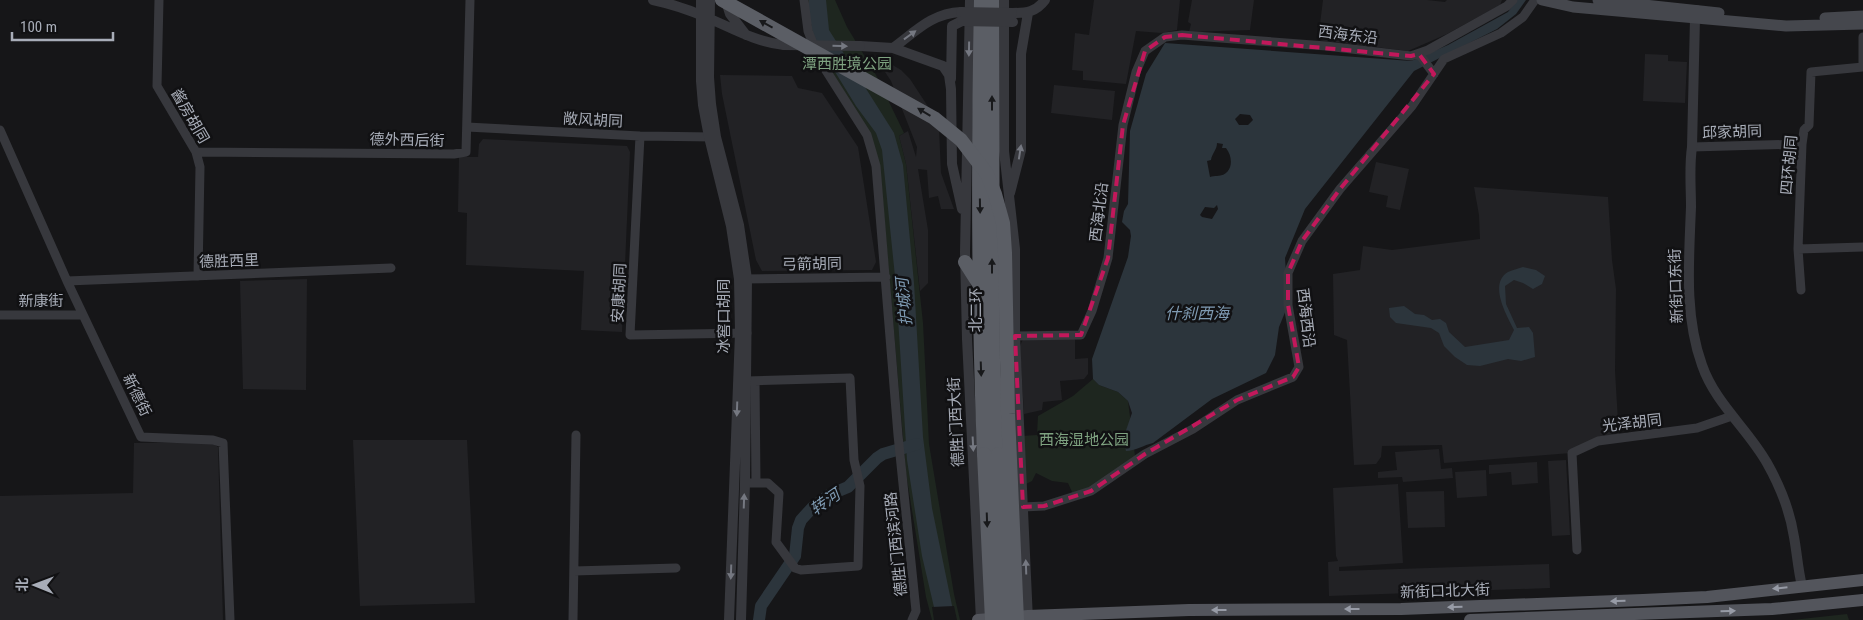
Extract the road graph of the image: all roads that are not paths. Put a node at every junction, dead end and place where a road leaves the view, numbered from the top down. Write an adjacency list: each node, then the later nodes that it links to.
1 (159, 0): 42 (street, 酱房胡同)
2 (470, 0): 36 (street, 德外西后街)
3 (653, 0): 18 (street)
4 (701, 0): 22 (street)
5 (710, 0): 22 (street)
6 (722, 0): 77 (highway, one-way to 6, bridge)
7 (726, 0): 27 (street)
8 (804, 0): 51 (street, 德胜门西滨河路)
9 (970, 0): 44 (street, one-way to 44)
10 (981, 0): 55 (highway, 北二环, one-way to 55)
11 (992, 0): 57 (highway, 北二环, one-way to 11)
12 (1004, 0): 43 (street)
13 (1045, 0): 20 (street)
14 (1513, 0): 32 (street, 西海东沿)
15 (1535, 0): 34 (street, 西海西沿)
16 (1542, 0): 19 (main road)
17 (1570, 0): 19 (main road)
18 (672, 2): 22 (street)
19 (1600, 5): 21 (main road)
20 (1028, 13): 25 (street); 31 (street)
21 (1696, 14): 23 (main road); 26 (main road); 41 (street, 新街口东街)
22 (705, 16): 27 (street); 39 (street, 冰窖口胡同)
23 (1863, 16): 26 (main road)
24 (961, 17): 25 (street, bridge); 30 (street, one-way to 24); 35 (street)
25 (1013, 18): 31 (street)
26 (1863, 23)
27 (747, 36): 30 (street, one-way to 30, bridge)
28 (1165, 37): 32 (street, 西海东沿); 61 (street, 西海北沿)
29 (1863, 37): 33 (street)
30 (893, 48): 35 (street)
31 (1021, 54): 43 (street, one-way to 31)
32 (1420, 55): 34 (street)
33 (1863, 67): 40 (street, 四环胡同)
34 (1432, 71): 70 (street, 西海西沿)
35 (951, 90): 44 (street)
36 (467, 127): 38 (street, 敞风胡同); 42 (street, 德外西后街)
37 (0, 130): 54 (street, 新德街)
38 (640, 136): 39 (street, 敞风胡同); 60 (street, 安康胡同)
39 (713, 137): 53 (street, 冰窖口胡同)
40 (1802, 144): 41 (street, 邱家胡同); 47 (street, 四环胡同)
41 (1692, 147): 63 (street, 新街口东街)
42 (196, 152): 50 (street, 酱房胡同)
43 (1008, 200): 45 (street)
44 (965, 222): 48 (street, 德胜门西大街)
45 (1013, 230): 52 (street); 61 (street)
46 (1863, 247): 47 (street)
47 (1798, 249): 56 (street, 四环胡同)
48 (965, 262): 55 (highway); 69 (street, 德胜门西大街, one-way to 69)
49 (391, 268): 50 (street, 德胜西里)
50 (198, 276): 54 (street, 德胜西里)
51 (886, 277): 53 (street, 弓箭胡同); 82 (street, 德胜门西滨河路)
52 (1002, 278): 57 (highway); 68 (street)
53 (743, 279): 60 (street, 冰窖口胡同)
54 (67, 281): 58 (street, 新德街)
55 (980, 286): 65 (highway, 北二环, one-way to 65)
56 (1801, 290)
57 (992, 303): 65 (highway, 北二环)
58 (83, 314): 59 (street, 新康街); 78 (street, 新德街)
59 (0, 315)
60 (744, 333): 62 (street, 冰窖口胡同); 80 (street, 冰窖口胡同, one-way to 80)
61 (1015, 336): 67 (street)
62 (751, 381): 66 (street, 冰窖口胡同); 66 (street)
63 (1732, 416): 71 (street, 光泽胡同); 75 (street, 新街口东街)
64 (576, 435): 73 (street)
65 (991, 454): 84 (highway, 北二环, one-way to 84, bridge); 85 (highway, 北二环, bridge)
66 (750, 483): 81 (street, 冰窖口胡同, one-way to 66)
67 (1022, 486): 68 (street); 70 (street)
68 (1007, 500): 69 (street); 77 (street)
69 (975, 501): 83 (street, 德胜门西大街)
70 (1023, 507): 77 (street, one-way to 70)
71 (1577, 550)
72 (676, 568): 73 (street)
73 (574, 571): 79 (street)
74 (1863, 580): 75 (main road, 新街口北大街)
75 (1802, 586): 77 (main road, 新街口北大街, one-way to 77)
76 (1863, 600): 86 (main road, 新街口北大街, one-way to 76)
77 (1024, 619): 83 (main road, 新街口北大街)
78 (230, 620)
79 (573, 620)
80 (730, 620)
81 (741, 620)
82 (912, 620)
83 (980, 620)
84 (992, 620)
85 (1005, 620)
86 (1470, 620)

